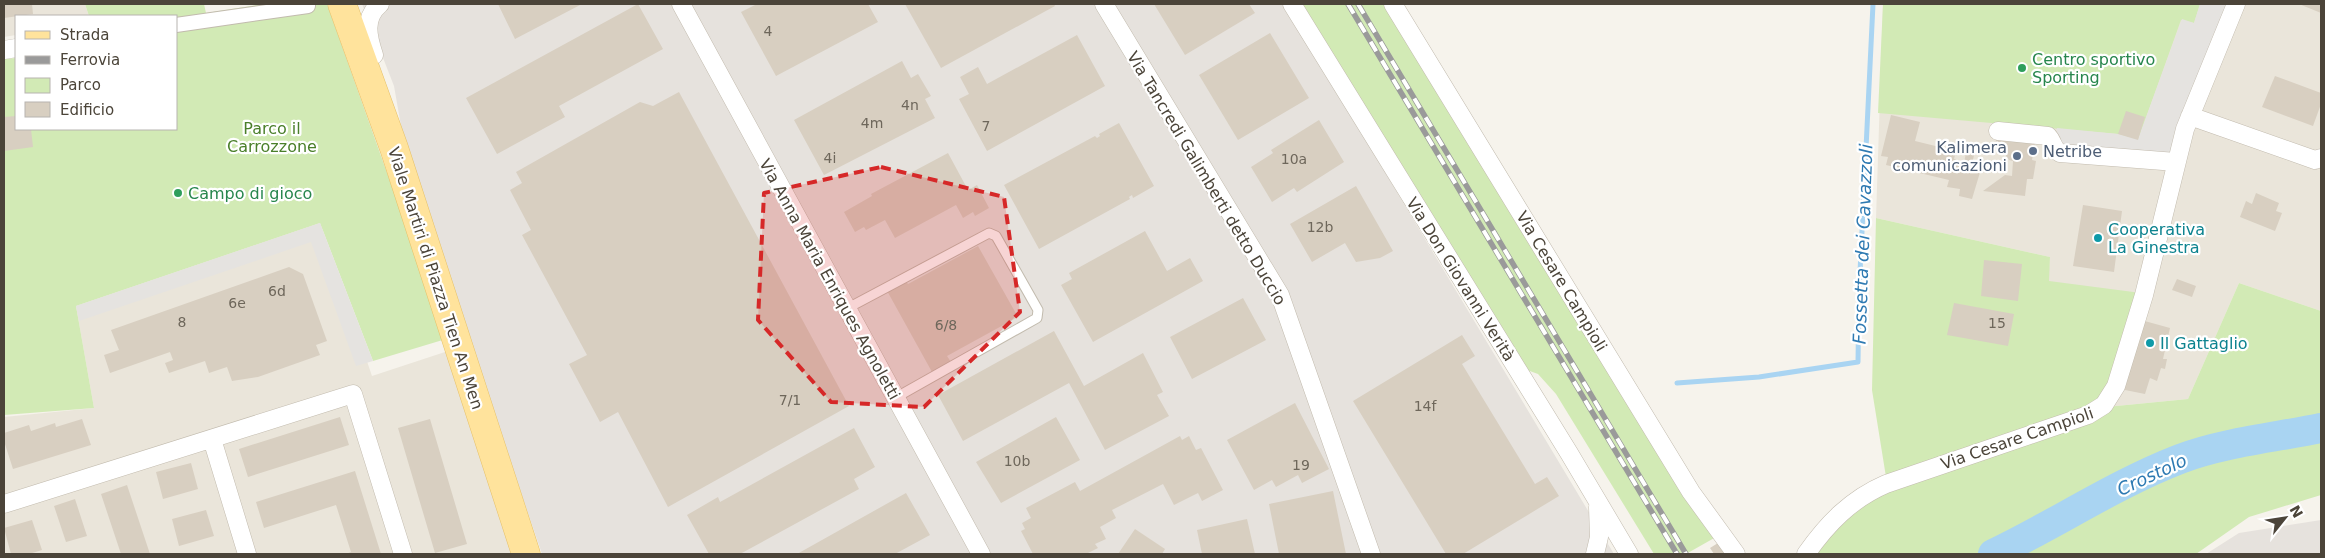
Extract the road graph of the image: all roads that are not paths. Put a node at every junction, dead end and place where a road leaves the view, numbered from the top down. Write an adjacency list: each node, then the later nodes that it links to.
1 (342, 4): 12 (main road, Viale Martiri di Piazza Tien An Men)
2 (380, 4): 12 (street)
3 (681, 4): 15 (street, Via Anna Maria Enriques Agnoletti)
4 (1104, 4): 24 (street, Via Tancredi Galimberti detto Duccio)
5 (1292, 4): 19 (street, Via Don Giovanni Verità)
6 (1394, 4): 27 (street, Via Cesare Campioli)
7 (2236, 4): 10 (street, Via Cesare Campioli)
8 (308, 6): 9 (street)
9 (178, 26)
10 (2190, 116): 13 (street); 14 (street, Via Cesare Campioli)
11 (1998, 131): 14 (street)
12 (394, 148): 22 (main road, Viale Martiri di Piazza Tien An Men)
13 (2321, 158)
14 (2176, 162): 28 (street, Via Cesare Campioli)
15 (846, 309): 16 (street, Via Anna Maria Enriques Agnoletti); 16 (lane)
16 (895, 398): 23 (street, Via Anna Maria Enriques Agnoletti)
17 (212, 439): 18 (street); 20 (street); 21 (street)
18 (4, 504)
19 (1598, 504): 25 (street); 26 (street, Via Don Giovanni Verità)
20 (247, 554)
21 (403, 554)
22 (526, 554)
23 (980, 554)
24 (1372, 554)
25 (1596, 554)
26 (1629, 554)
27 (1736, 554)
28 (1806, 554)

